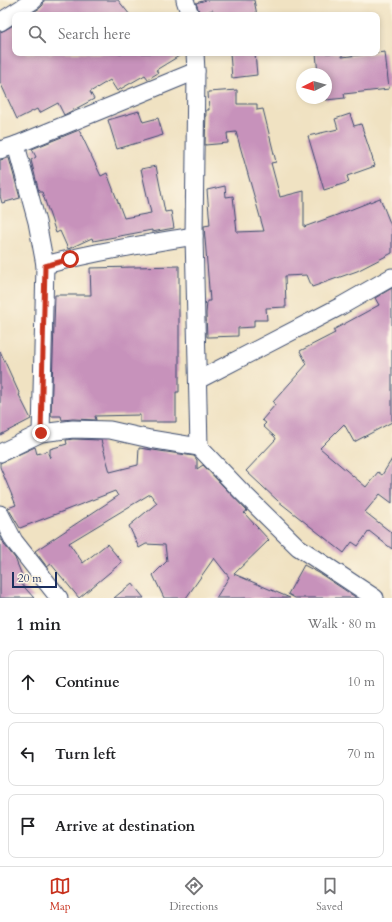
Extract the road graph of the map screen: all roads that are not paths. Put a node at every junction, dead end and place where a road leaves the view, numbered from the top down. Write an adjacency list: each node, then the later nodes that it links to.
1 (34, 0): 3 (street)
2 (185, 0): 4 (street)
3 (15, 12)
4 (189, 12)
5 (12, 14): 6 (street)
6 (0, 22)
7 (195, 56): 8 (street)
8 (196, 71): 9 (street); 11 (street)
9 (16, 145): 10 (street); 12 (street)
10 (0, 150)
11 (194, 236): 12 (street); 14 (street)
12 (45, 266): 15 (street)
13 (392, 277): 14 (street)
14 (198, 380): 16 (street)
15 (41, 433): 16 (street); 17 (street)
16 (199, 447): 20 (street)
17 (0, 453)
18 (0, 514): 19 (street)
19 (59, 598)
20 (375, 598)

